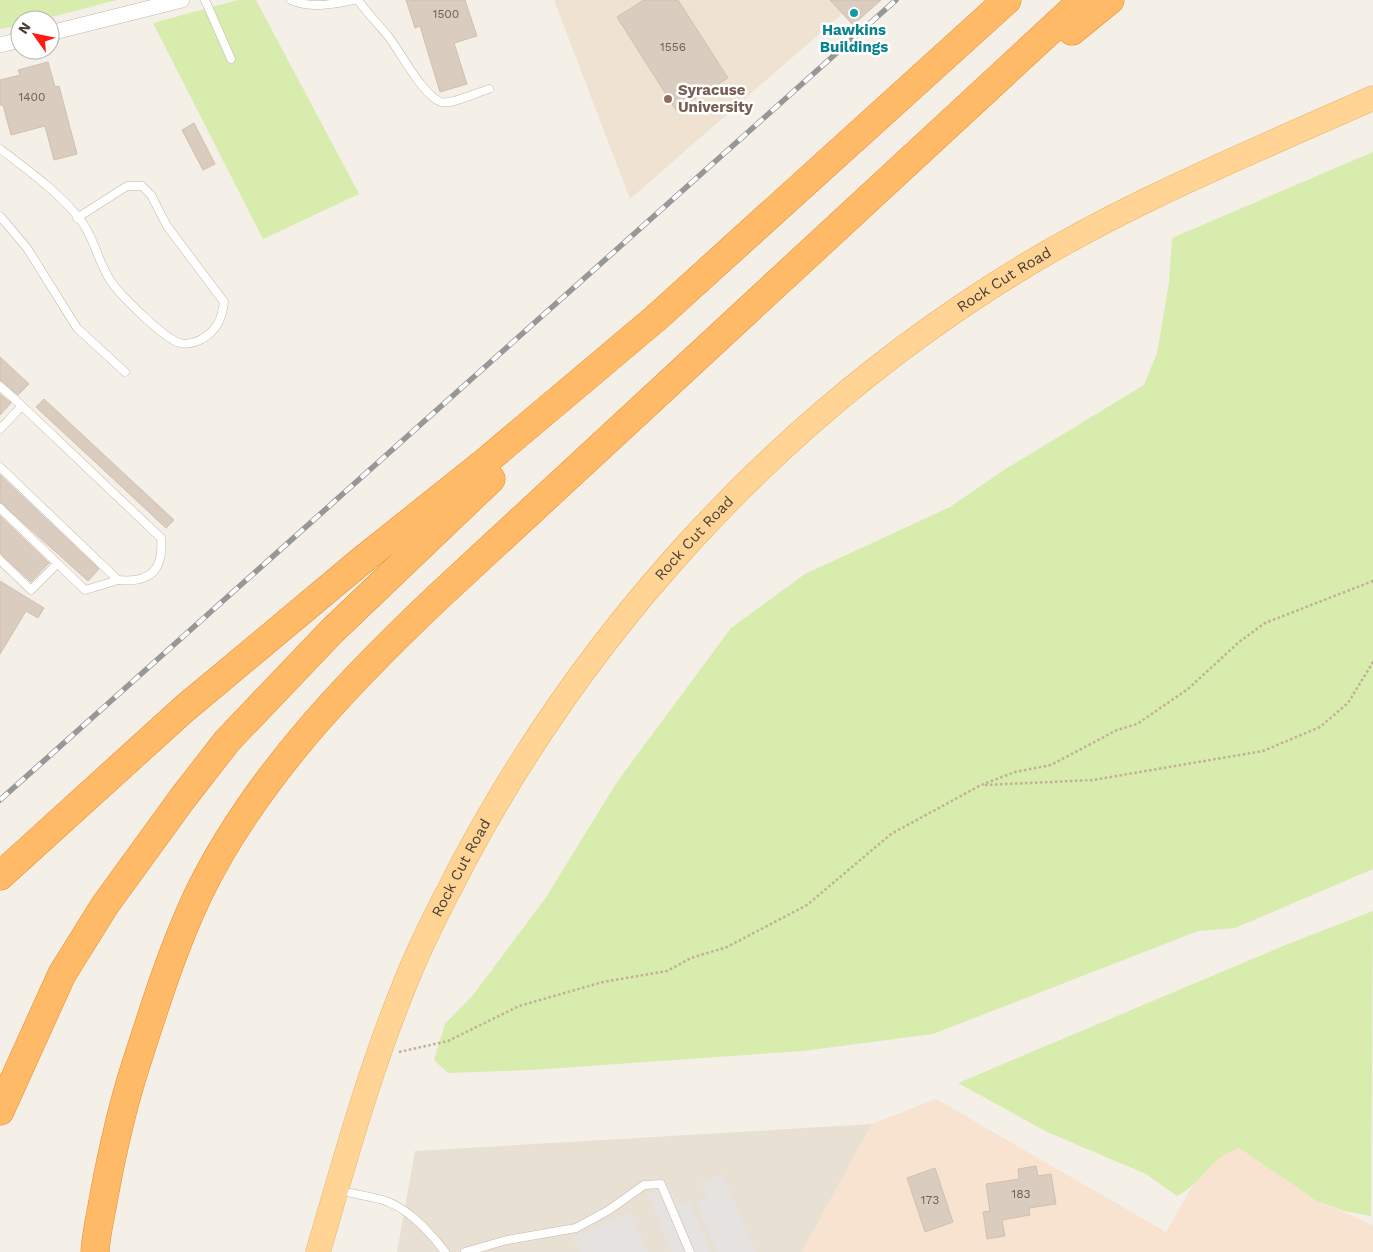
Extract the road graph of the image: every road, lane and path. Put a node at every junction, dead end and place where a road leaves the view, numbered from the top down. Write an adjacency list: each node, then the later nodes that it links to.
1 (182, 0): 9 (street)
2 (205, 0): 10 (lane)
3 (291, 0): 4 (lane)
4 (354, 0)
5 (358, 0): 11 (lane)
6 (1007, 0): 17 (highway)
7 (1083, 0): 14 (highway)
8 (1110, 0): 14 (highway)
9 (60, 30)
10 (231, 59)
11 (489, 88)
12 (1373, 98): 31 (main road, Rock Cut Road)
13 (0, 148): 16 (lane)
14 (876, 193): 34 (highway)
15 (0, 216): 18 (lane)
16 (77, 218): 16 (lane)
17 (656, 318): 30 (highway); 32 (highway)
18 (125, 372)
19 (0, 386): 20 (lane)
20 (22, 406): 21 (lane); 26 (lane)
21 (0, 429)
22 (0, 467): 26 (lane)
23 (0, 508): 25 (lane)
24 (0, 560): 25 (lane)
25 (57, 564): 26 (lane)
26 (118, 580)
27 (1373, 582): 29 (path)
28 (1373, 662): 29 (path)
29 (981, 785): 31 (path)
30 (0, 876)
31 (378, 1056): 33 (main road, Rock Cut Road)
32 (0, 1111)
33 (336, 1190): 35 (main road, Rock Cut Road); 36 (lane)
34 (95, 1252)
35 (318, 1252)
36 (445, 1252)
37 (465, 1252): 38 (lane)
38 (690, 1252)

